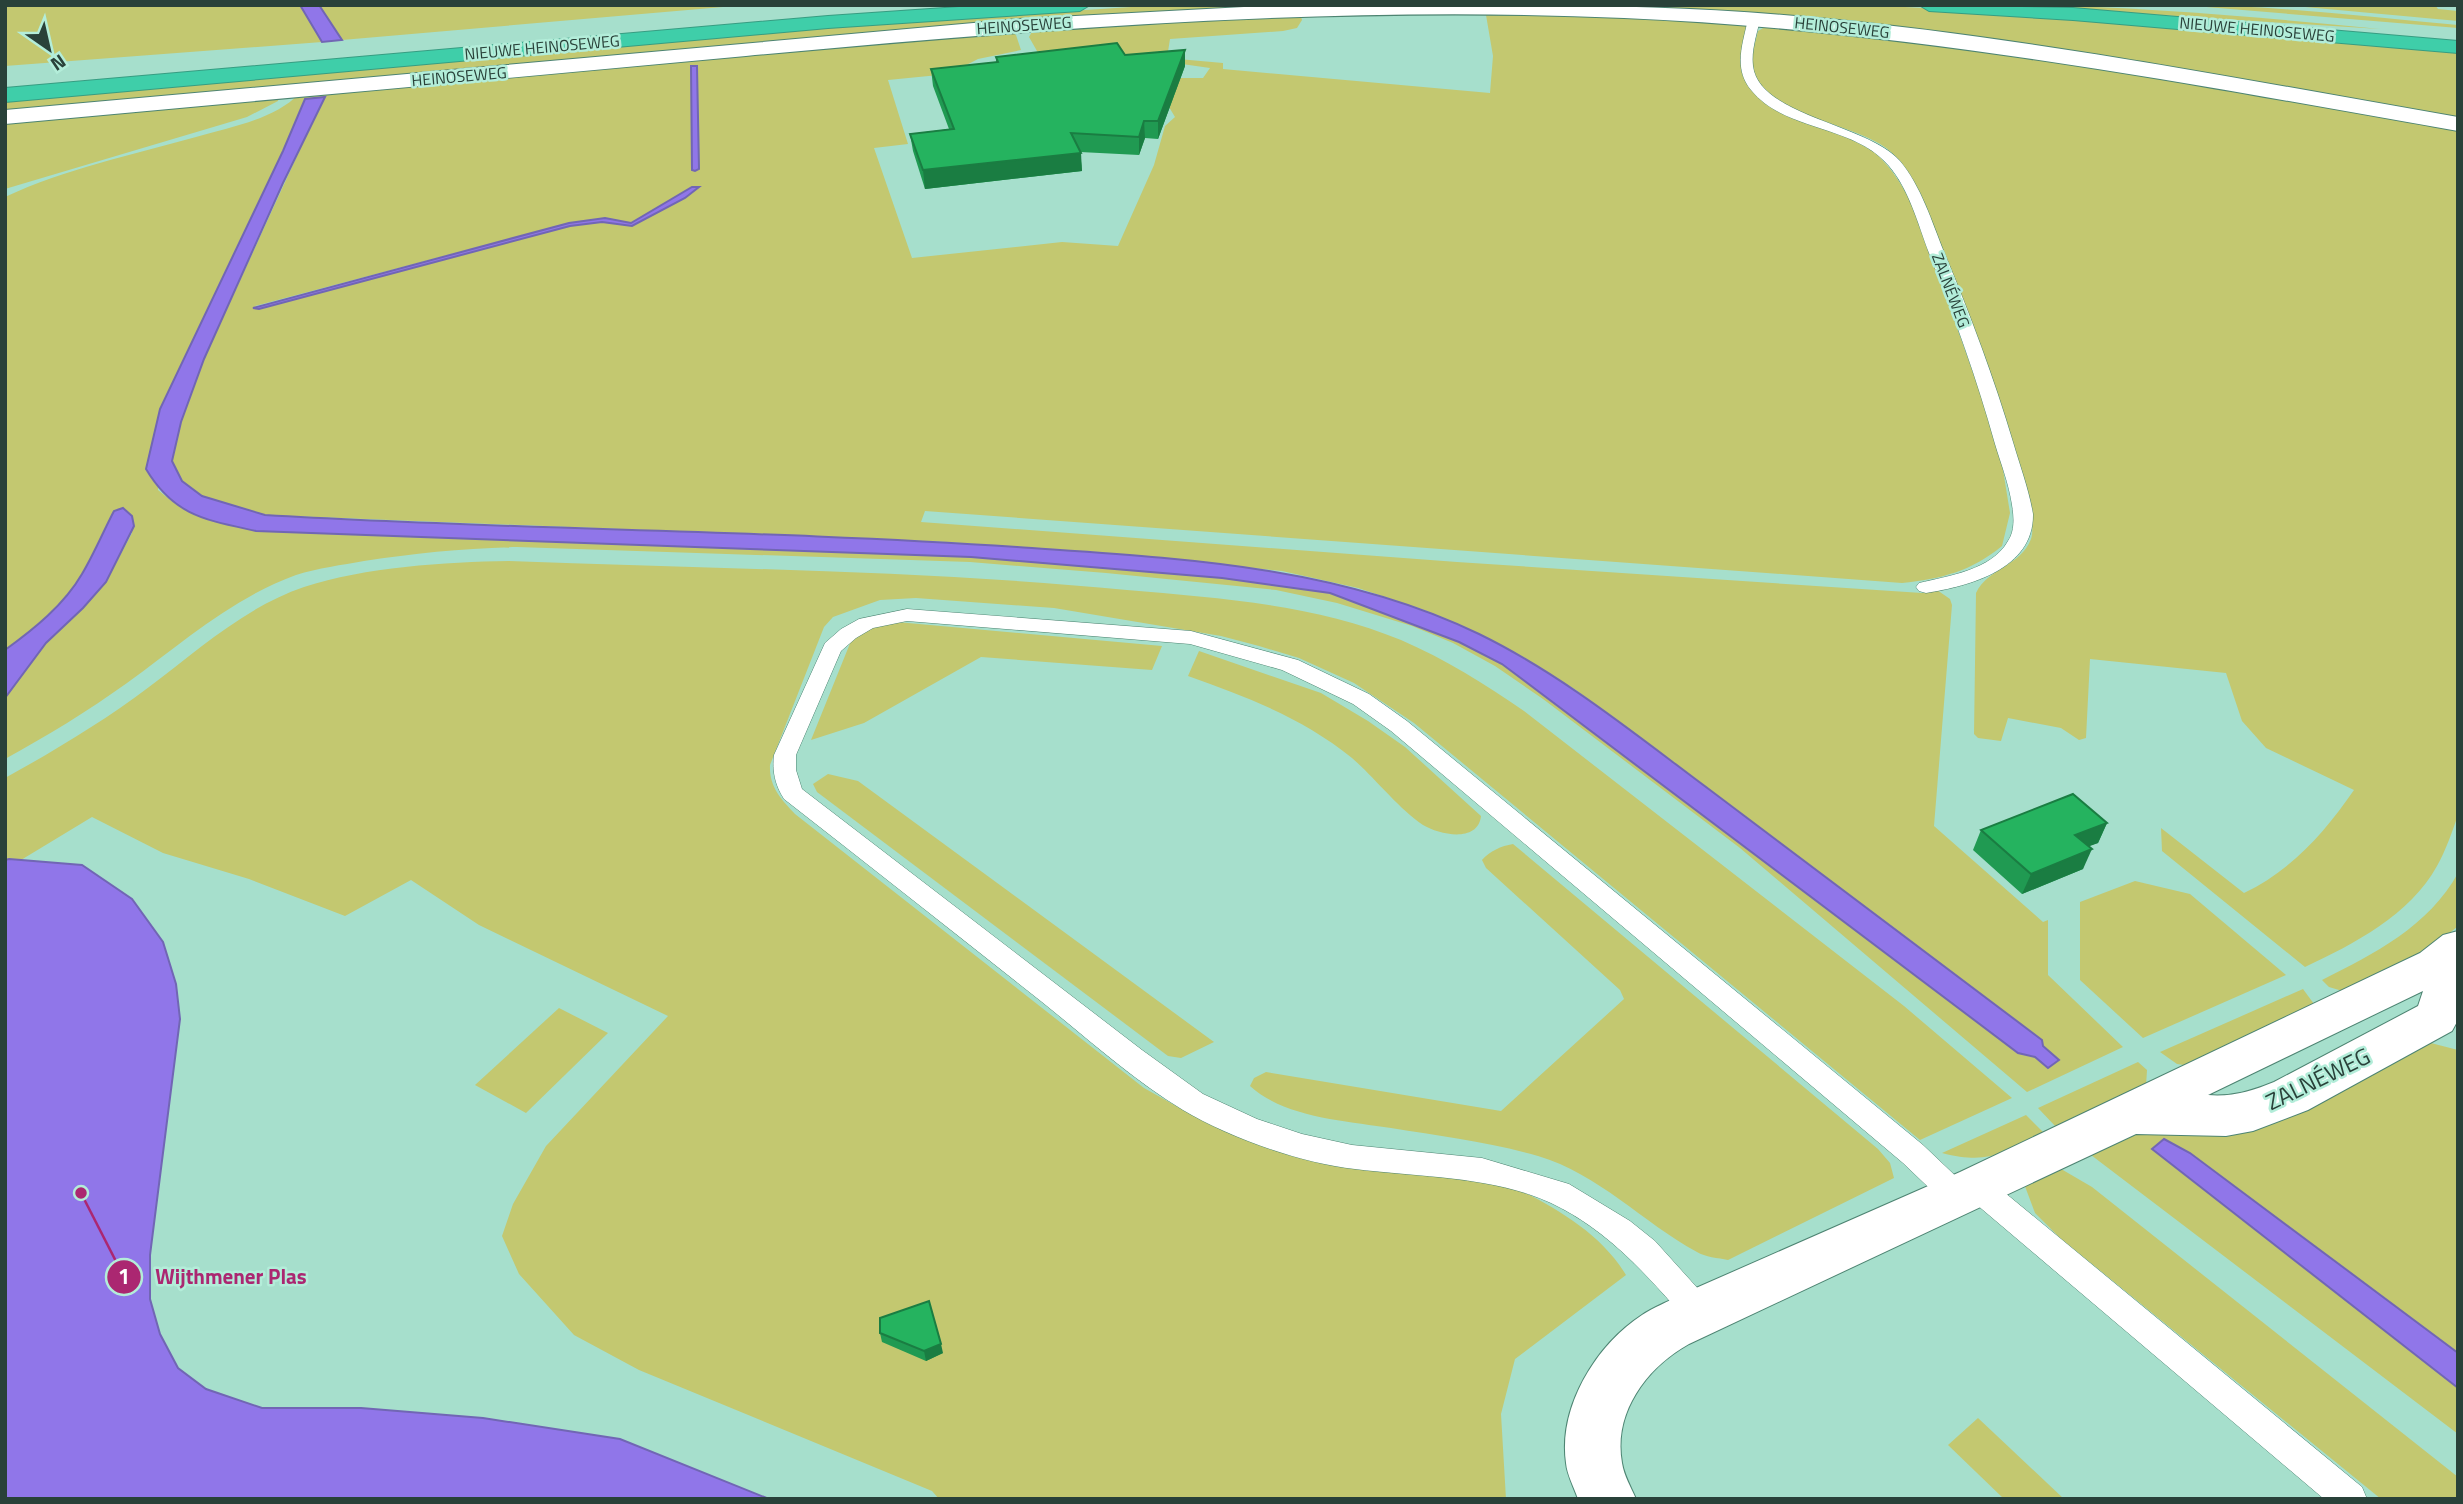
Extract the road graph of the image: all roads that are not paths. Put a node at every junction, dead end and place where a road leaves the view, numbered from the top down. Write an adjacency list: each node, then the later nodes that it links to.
1 (914, 5): 8 (highway, NIEUWE HEINOSEWEG)
2 (1080, 5): 9 (highway, NIEUWE HEINOSEWEG)
3 (1930, 5): 7 (highway, NIEUWE HEINOSEWEG)
4 (2133, 5): 6 (highway, NIEUWE HEINOSEWEG)
5 (1754, 19): 10 (street, HEINOSEWEG); 11 (street, HEINOSEWEG); 12 (lane, ZALNÉWEG)
6 (2458, 32)
7 (2458, 47)
8 (5, 83)
9 (5, 95)
10 (5, 117)
11 (2458, 124)
12 (1926, 587)
13 (2450, 957): 14 (street, ZALNÉWEG)
14 (1967, 1191): 15 (street, ZALNÉWEG); 15 (lane); 17 (lane)
15 (1699, 1312): 16 (street, ZALNÉWEG)
16 (1607, 1499)
17 (2350, 1499)

